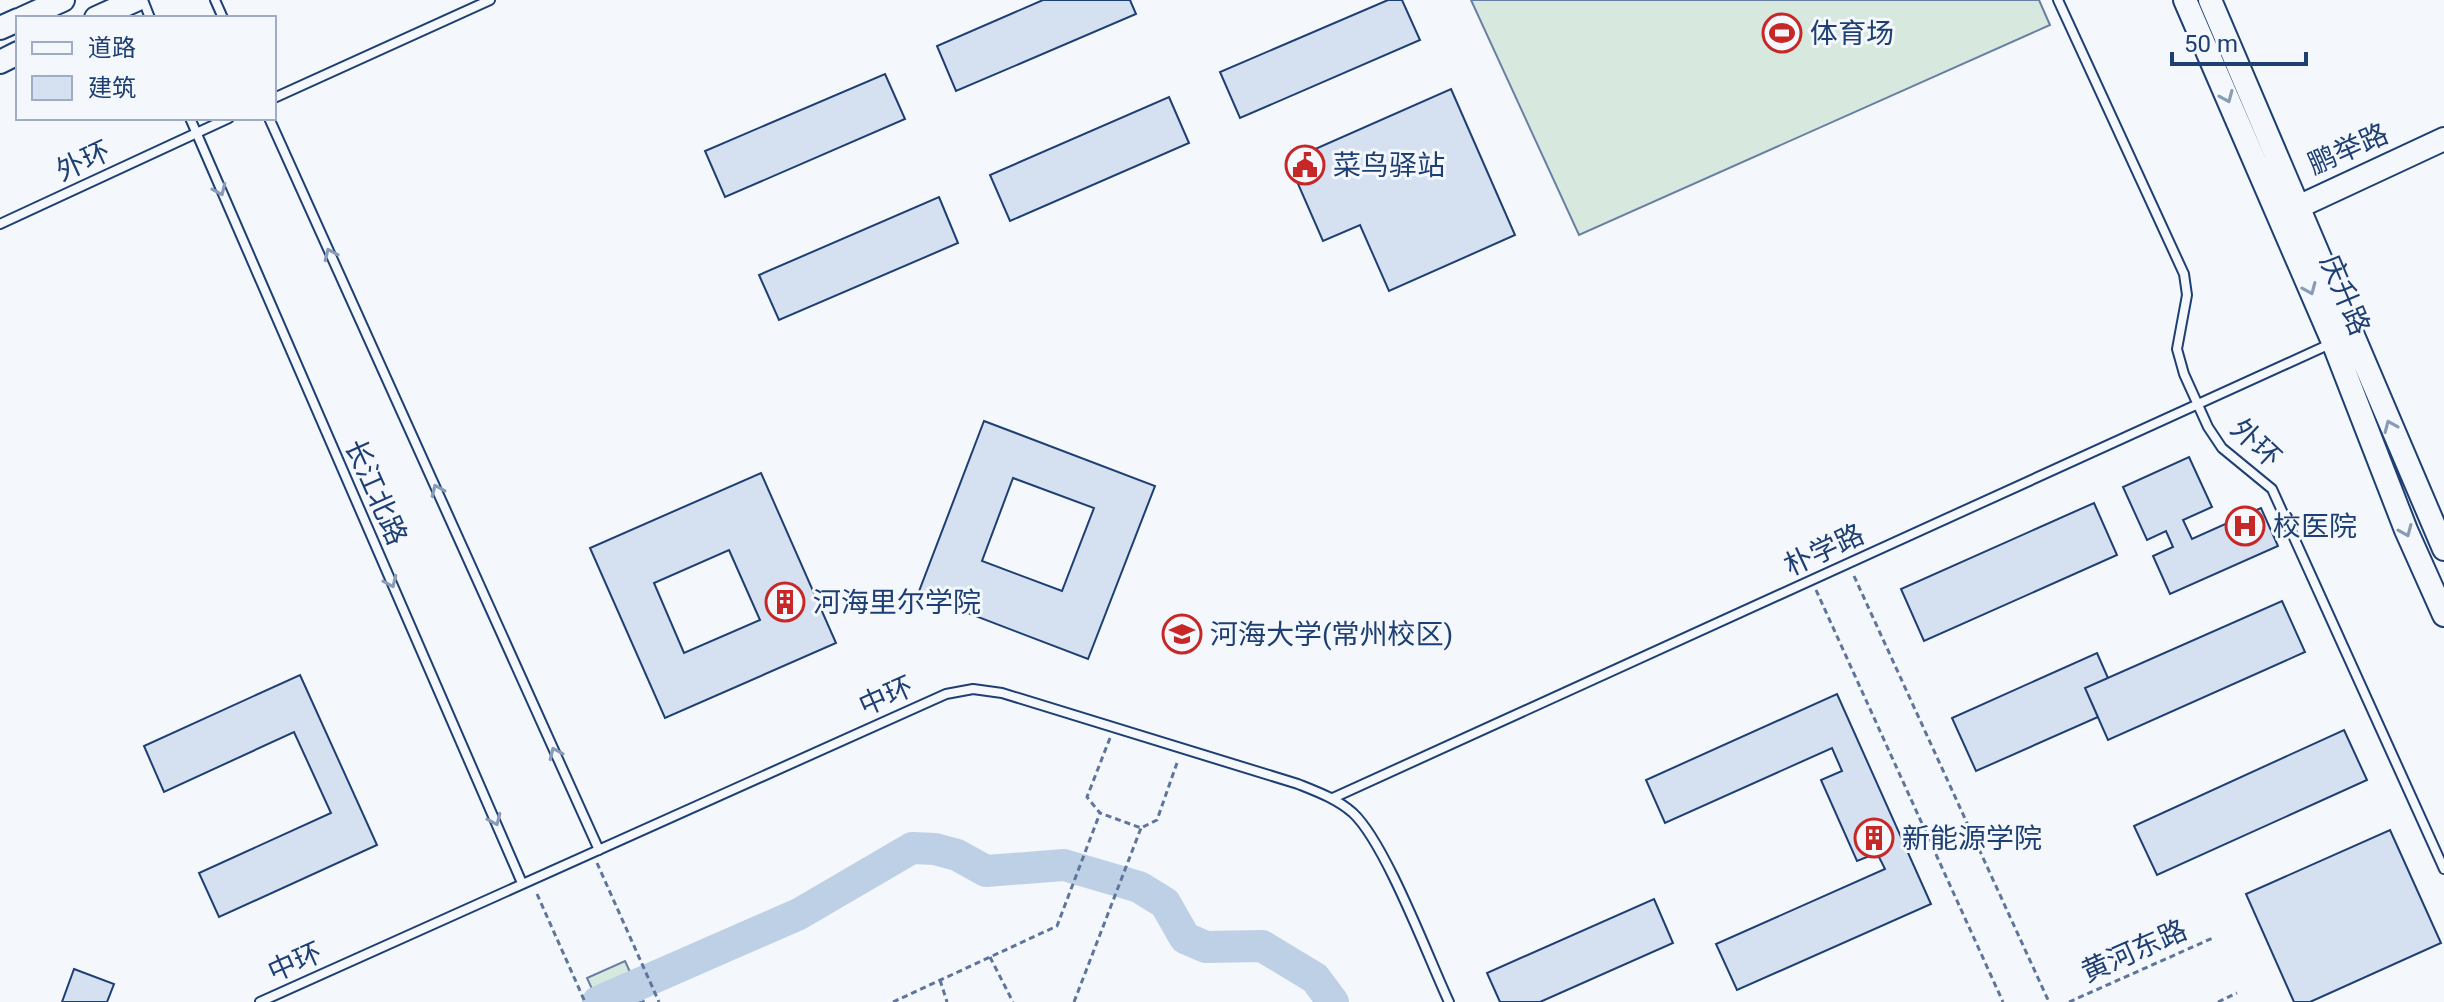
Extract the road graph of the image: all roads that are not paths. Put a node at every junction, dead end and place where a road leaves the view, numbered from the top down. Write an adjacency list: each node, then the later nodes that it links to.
1 (63, 0): 7 (main road)
2 (136, 0): 8 (main road)
3 (490, 0): 9 (lane)
4 (2058, 0): 18 (lane, 外环)
5 (2185, 0): 15 (main road, 庆升路, one-way to 15)
6 (2210, 0): 15 (main road, 庆升路)
7 (27, 16)
8 (100, 16)
9 (276, 97)
10 (191, 120): 13 (lane, 长江北路)
11 (224, 120): 13 (lane, 外环)
12 (270, 120): 22 (lane, 长江北路, one-way to 12)
13 (195, 133): 16 (lane, 外环); 24 (lane, 长江北路, one-way to 24)
14 (2444, 139): 15 (main road, 鹏举路)
15 (2287, 212): 17 (main road, 庆升路, one-way to 17); 19 (main road, 庆升路, one-way to 15)
16 (0, 224)
17 (2333, 342): 18 (lane, 朴学路); 20 (main road, 庆升路, one-way to 20)
18 (2196, 403): 21 (lane, 朴学路); 23 (lane, 外环)
19 (2444, 549)
20 (2444, 615)
21 (1333, 798): 22 (lane, 中环); 26 (lane, 中环)
22 (596, 851): 24 (lane, 中环)
23 (2444, 869)
24 (526, 881): 25 (lane, 中环)
25 (260, 1002)
26 (1449, 1002)

